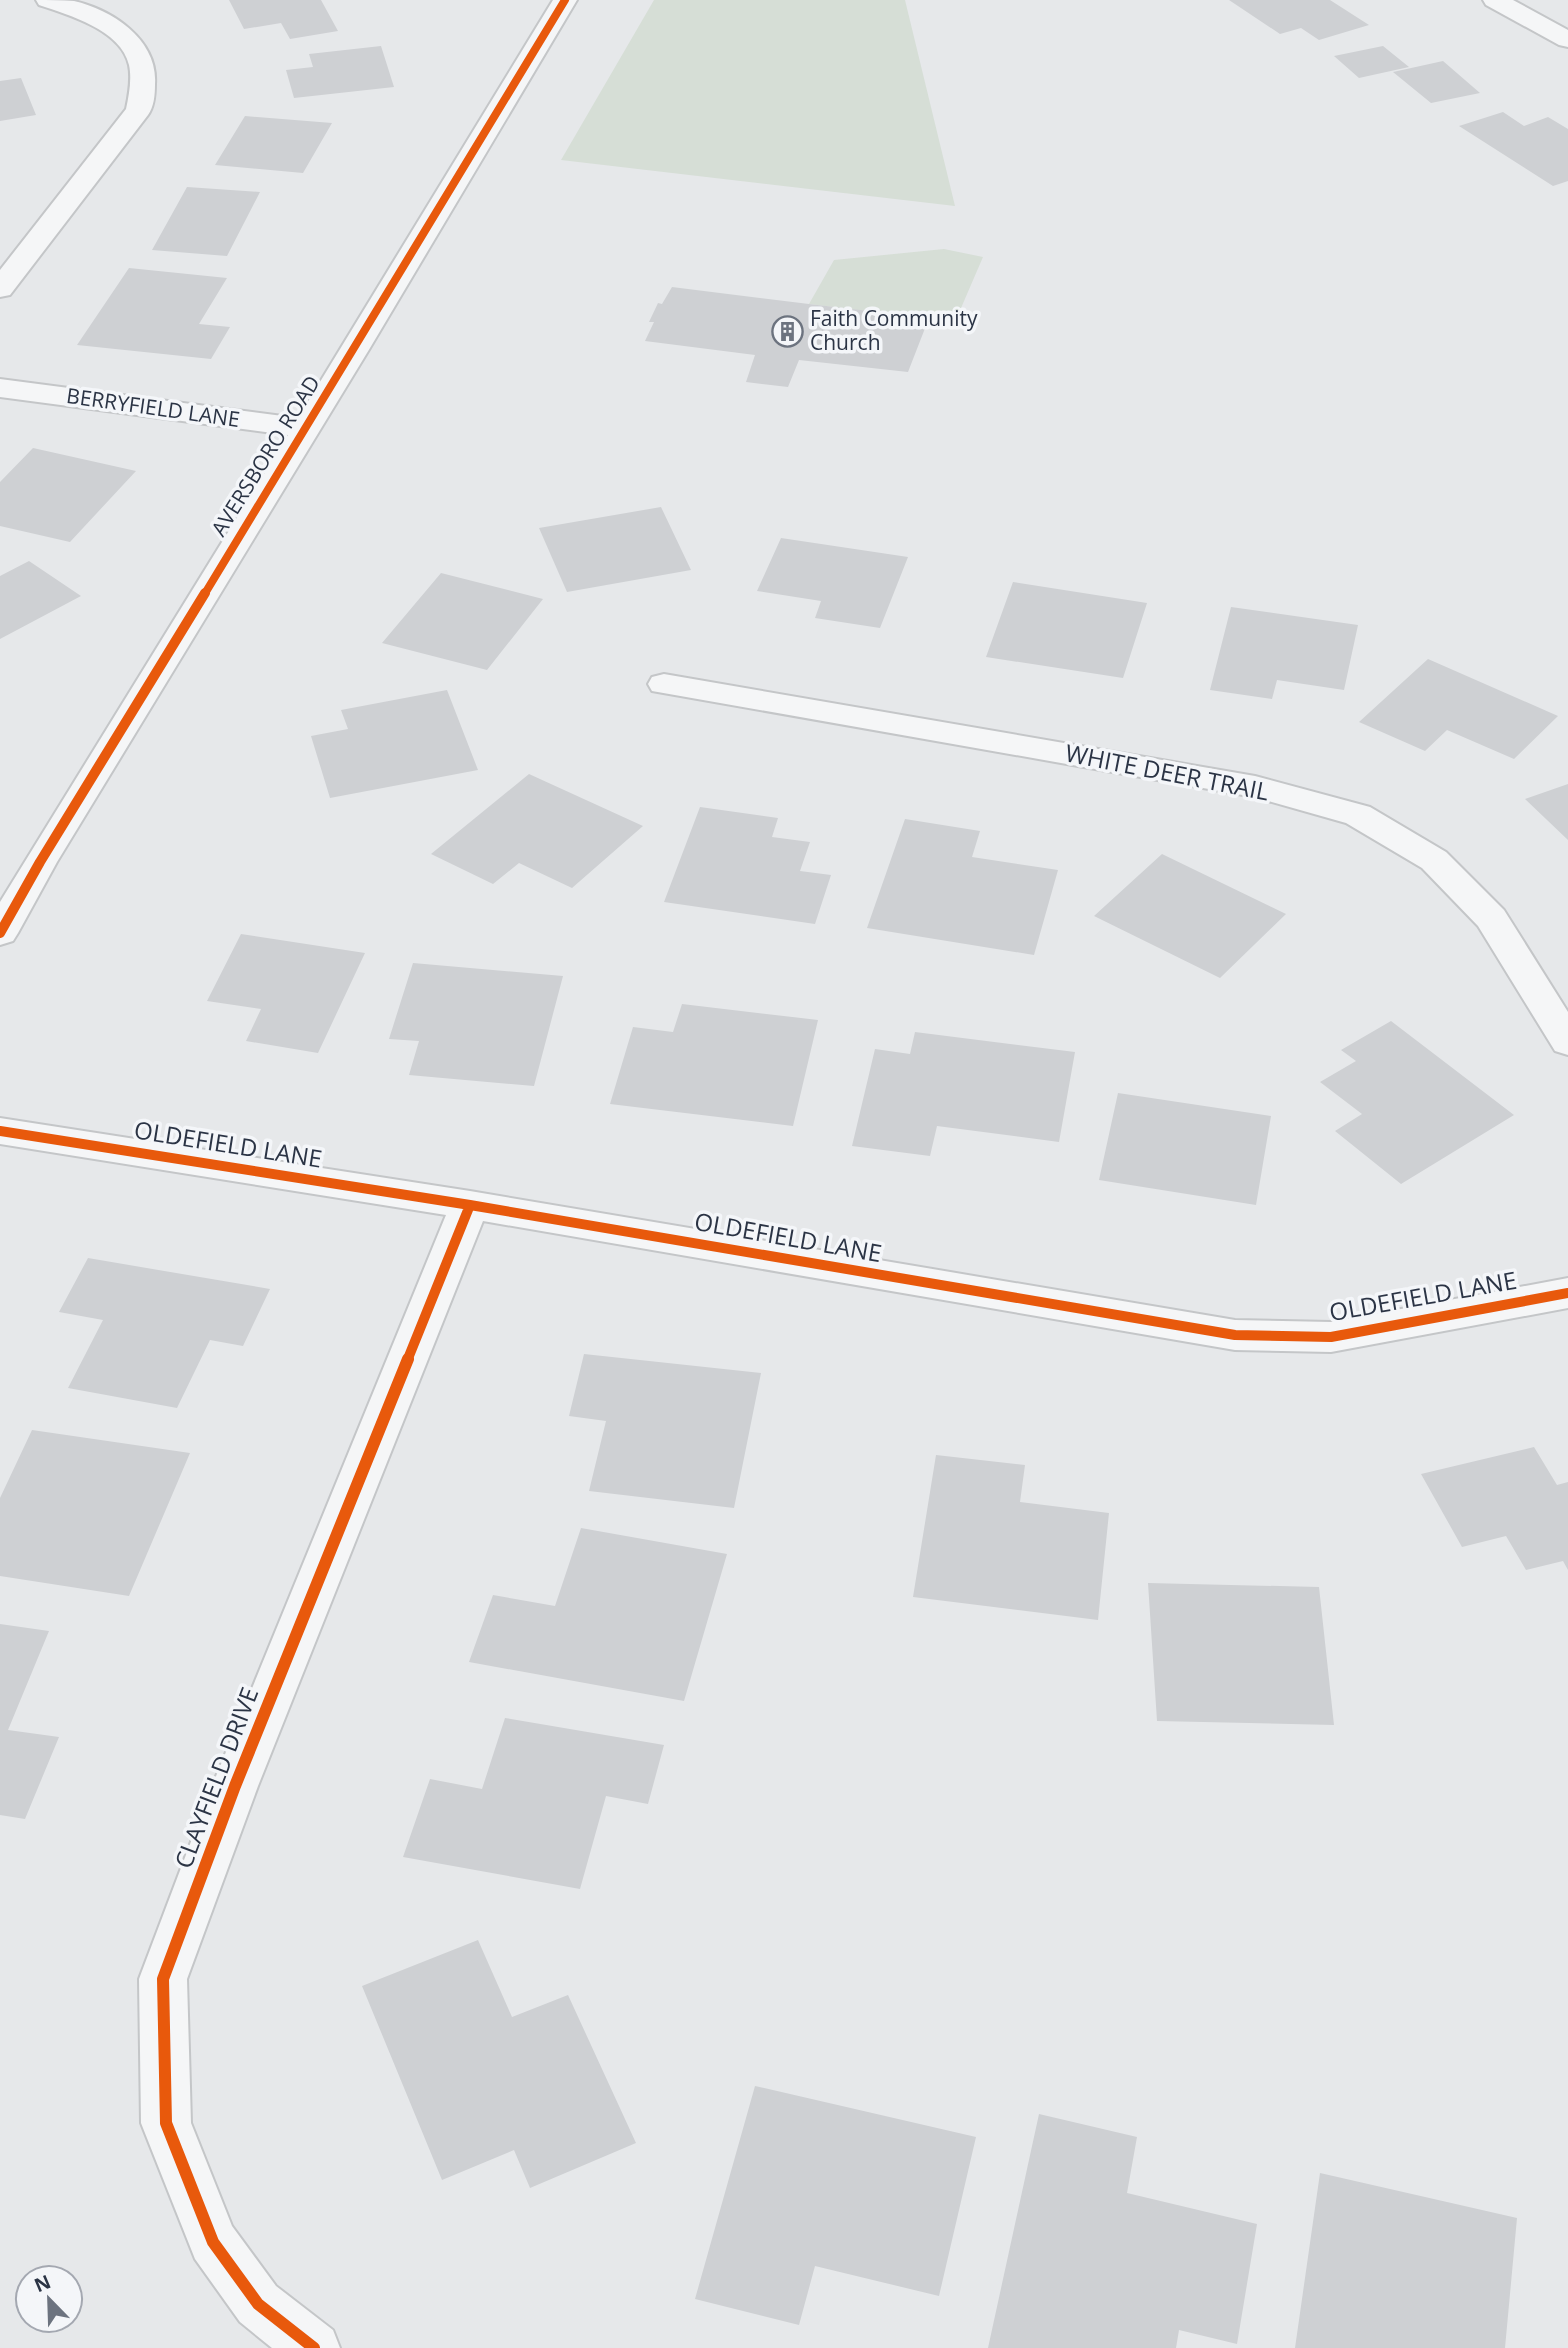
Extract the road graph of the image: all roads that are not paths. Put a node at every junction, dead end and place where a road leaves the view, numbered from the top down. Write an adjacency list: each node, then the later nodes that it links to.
1 (48, 0): 4 (street)
2 (565, 0): 8 (street, AVERSBORO ROAD)
3 (1495, 0): 5 (street)
4 (85, 4): 6 (street)
5 (1568, 40)
6 (0, 289)
7 (0, 388): 8 (street, BERRYFIELD LANE)
8 (305, 428): 10 (street, AVERSBORO ROAD)
9 (664, 684): 11 (street, WHITE DEER TRAIL)
10 (0, 933)
11 (1568, 1042)
12 (0, 1130): 13 (street, OLDEFIELD LANE)
13 (470, 1205): 14 (street, OLDEFIELD LANE); 15 (street, CLAYFIELD DRIVE)
14 (1568, 1293)
15 (314, 2348)

